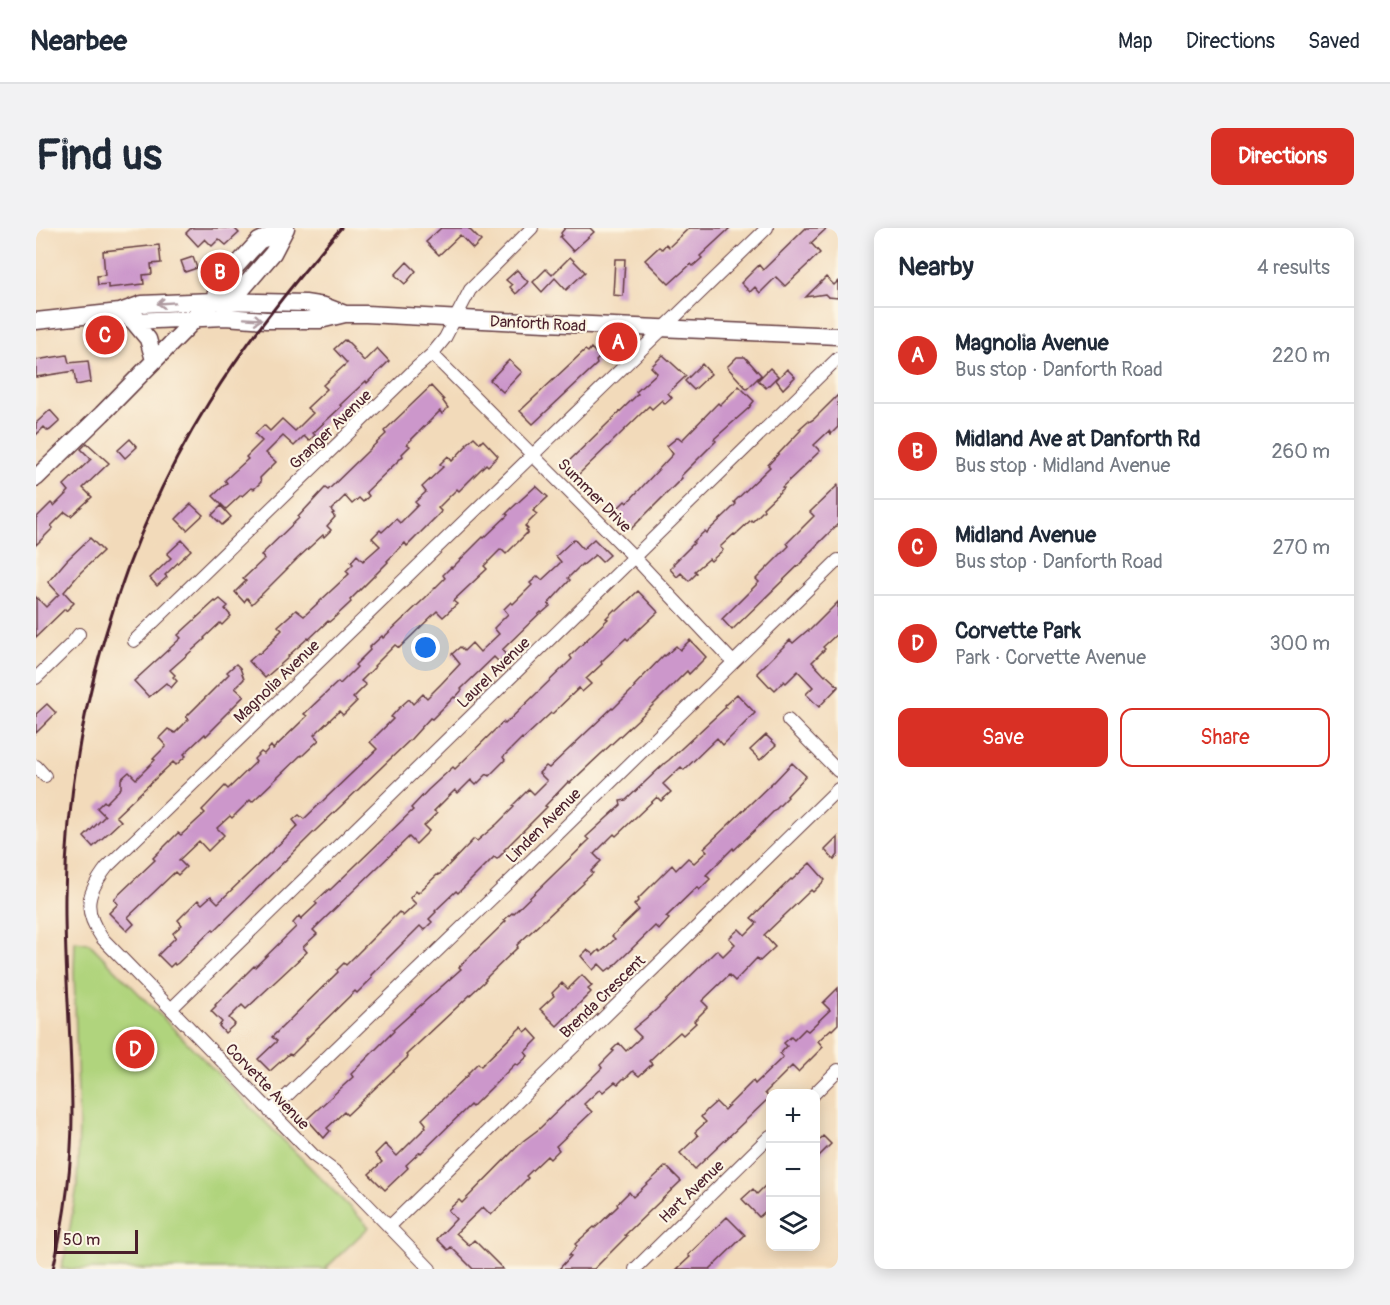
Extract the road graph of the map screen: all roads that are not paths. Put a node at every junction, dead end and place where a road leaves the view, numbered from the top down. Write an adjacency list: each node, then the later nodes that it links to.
1 (285, 228): 4 (main road)
2 (532, 228): 7 (street, Granger Avenue)
3 (767, 228): 10 (street, Magnolia Avenue)
4 (213, 301): 5 (main road, Danforth Road); 6 (main road, Danforth Road, one-way to 6); 8 (main road)
5 (345, 314): 7 (main road, Danforth Road); 8 (main road, Danforth Road, one-way to 5)
6 (127, 316): 8 (main road, Danforth Road); 9 (main road, Danforth Road); 14 (main road)
7 (456, 318): 10 (main road, Danforth Road); 12 (street, Granger Avenue)
8 (195, 319): 14 (main road)
9 (36, 321)
10 (663, 328): 11 (main road, Danforth Road); 15 (street, Magnolia Avenue)
11 (838, 336)
12 (432, 354): 15 (street, Summer Drive); 20 (street, Granger Avenue)
13 (838, 358): 17 (street, Laurel Avenue)
14 (154, 360): 16 (main road)
15 (532, 455): 17 (street, Summer Drive); 28 (street, Magnolia Avenue)
16 (36, 478)
17 (634, 557): 21 (street, Summer Drive); 29 (street, Laurel Avenue)
18 (838, 560): 21 (street, Linden Avenue)
19 (79, 634): 22 (street)
20 (134, 641)
21 (733, 662): 32 (street, Linden Avenue)
22 (36, 678)
23 (788, 720): 25 (street)
24 (36, 766): 26 (street)
25 (838, 771)
26 (45, 776)
27 (838, 789): 34 (street, Brenda Crescent)
28 (91, 919): 29 (street, Corvette Avenue)
29 (171, 1009): 32 (street, Corvette Avenue)
30 (838, 1070): 31 (street)
31 (819, 1089)
32 (270, 1112): 34 (street, Corvette Avenue)
33 (766, 1141): 36 (street, Hart Avenue)
34 (390, 1227): 35 (street, Corvette Avenue)
35 (430, 1269)
36 (635, 1269)

